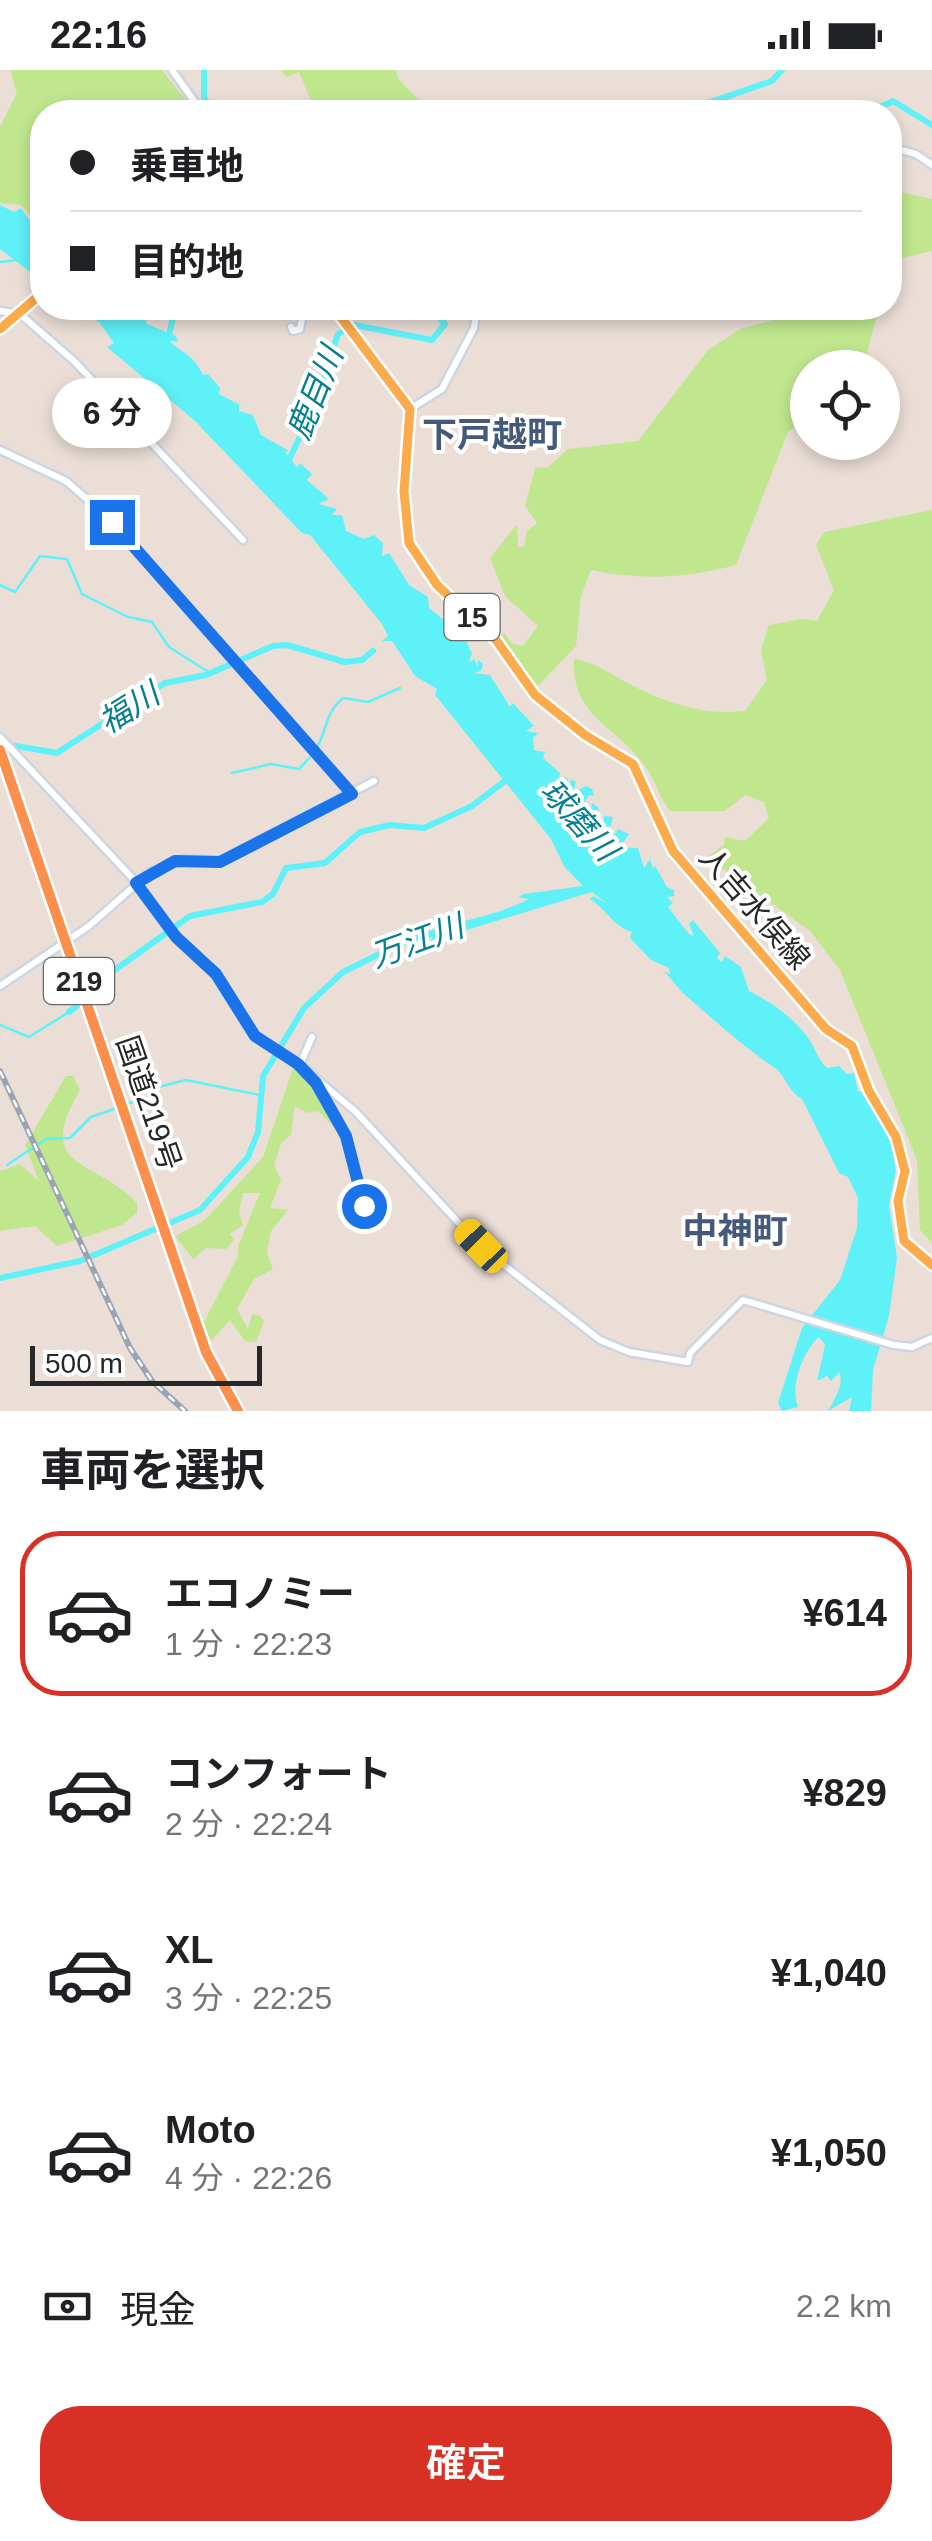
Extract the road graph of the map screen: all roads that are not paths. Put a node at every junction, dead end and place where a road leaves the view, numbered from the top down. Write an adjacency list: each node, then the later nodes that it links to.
1 (172, 70): 2 (street)
2 (193, 100)
3 (902, 151): 4 (street)
4 (932, 165)
5 (30, 305): 6 (main road)
6 (24, 310): 7 (street); 8 (street); 14 (main road)
7 (0, 312)
8 (30, 316)
9 (34, 320): 17 (street)
10 (302, 320): 13 (street)
11 (342, 320): 15 (main road)
12 (476, 320): 15 (street)
13 (290, 327)
14 (0, 329)
15 (410, 408): 28 (main road, 人吉水俣線 / 15)
16 (0, 450): 21 (street)
17 (243, 540)
18 (0, 736): 22 (street)
19 (1, 752): 23 (highway, 国道219号 / 219)
20 (374, 781): 21 (street)
21 (352, 794): 22 (street)
22 (136, 883): 23 (street); 26 (street)
23 (65, 940): 24 (street); 30 (highway, 国道219号 / 219)
24 (0, 986)
25 (312, 1037): 26 (street)
26 (298, 1063): 27 (street); 29 (street)
27 (372, 1228)
28 (932, 1265)
29 (932, 1338)
30 (238, 1411)

